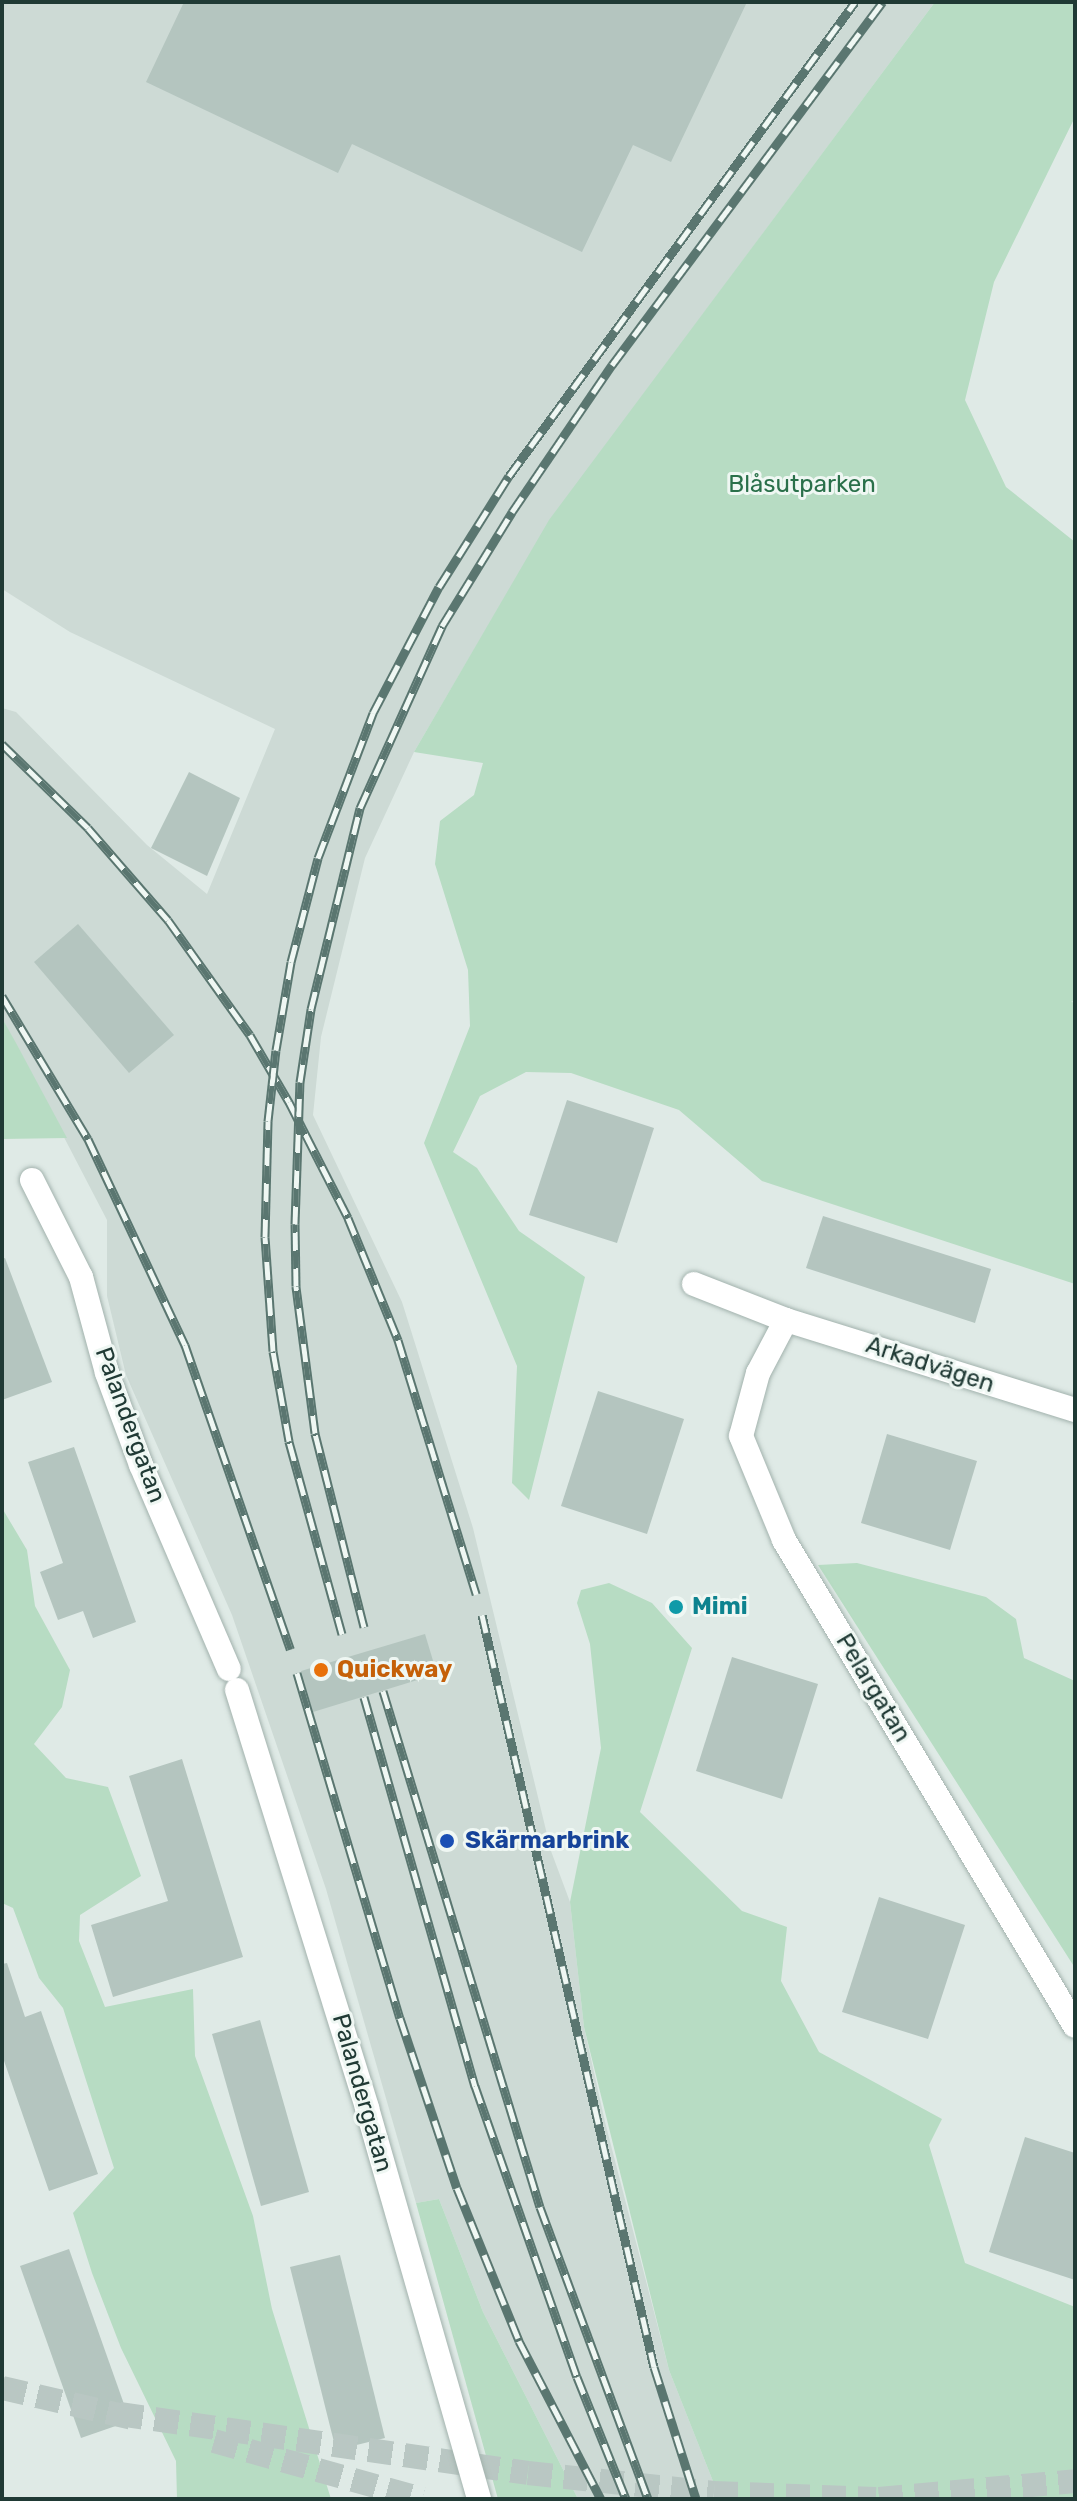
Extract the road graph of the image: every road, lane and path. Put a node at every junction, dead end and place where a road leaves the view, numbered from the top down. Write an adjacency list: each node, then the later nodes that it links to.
1 (32, 1180): 6 (street, Palandergatan)
2 (694, 1284): 3 (street, Arkadvägen)
3 (782, 1327): 4 (street, Arkadvägen); 5 (street, Pelargatan)
4 (1075, 1410)
5 (1075, 2026)
6 (479, 2499)

